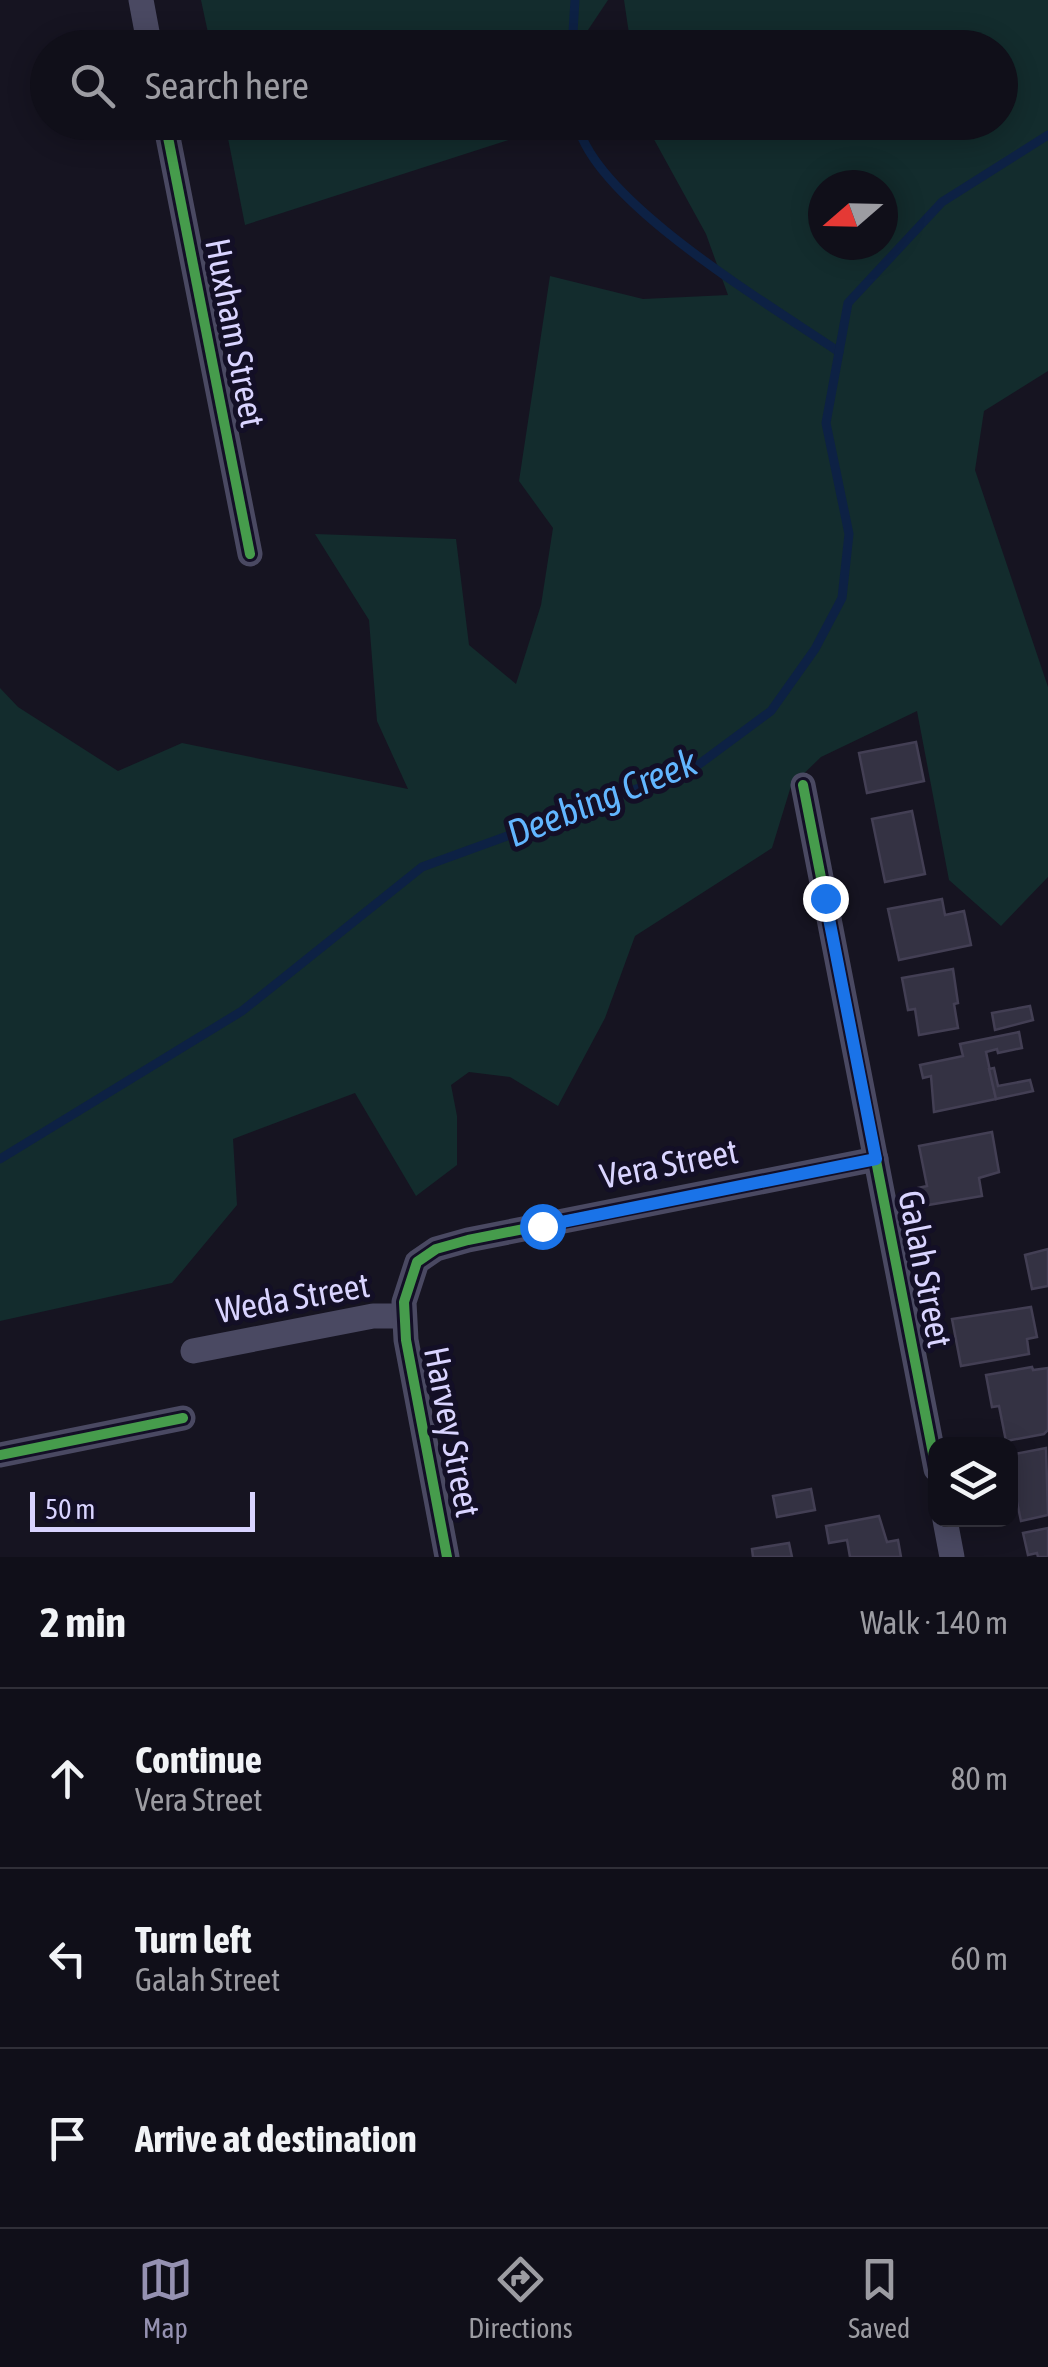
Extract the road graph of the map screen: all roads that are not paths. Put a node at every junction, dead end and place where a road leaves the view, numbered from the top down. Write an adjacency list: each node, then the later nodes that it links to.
1 (141, 0): 2 (street)
2 (147, 30)
3 (169, 140): 4 (street, Huxham Street)
4 (250, 554)
5 (803, 786): 6 (street, Galah Street)
6 (876, 1159): 7 (street, Vera Street); 10 (street, Galah Street)
7 (404, 1316): 8 (street, Weda Street); 13 (street, Harvey Street)
8 (193, 1351)
9 (183, 1418): 11 (street)
10 (930, 1437)
11 (0, 1455)
12 (946, 1527): 14 (street)
13 (447, 1557)
14 (952, 1557)

